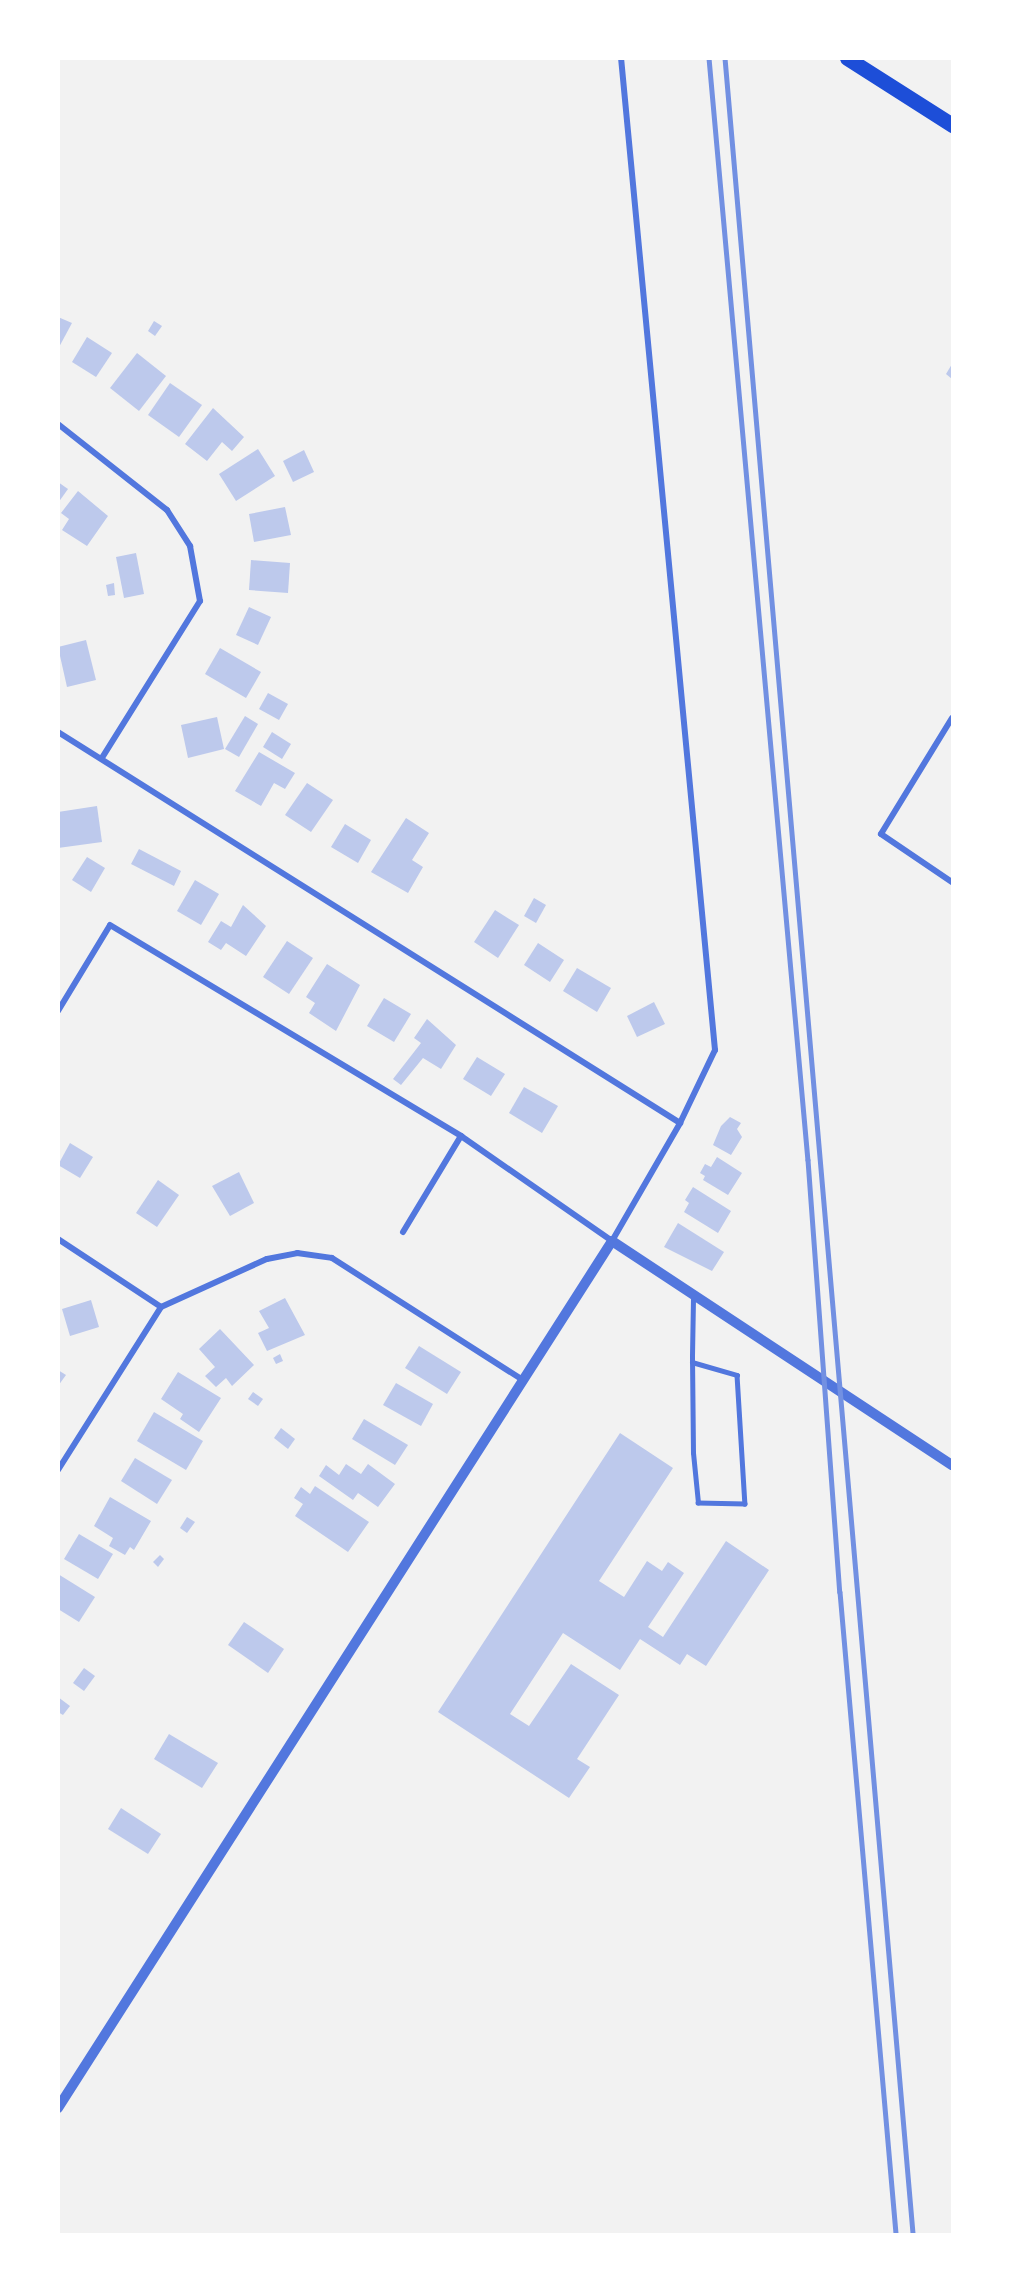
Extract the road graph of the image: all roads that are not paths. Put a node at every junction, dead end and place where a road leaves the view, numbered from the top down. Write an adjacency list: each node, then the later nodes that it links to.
1 (621, 58): 10 (street)
2 (846, 58): 3 (main road)
3 (952, 125)
4 (58, 424): 7 (street)
5 (952, 718): 8 (street)
6 (58, 732): 7 (street)
7 (102, 758): 10 (street)
8 (952, 882)
9 (58, 1011): 11 (street)
10 (680, 1123): 14 (street)
11 (461, 1136): 12 (street); 14 (street)
12 (403, 1232)
13 (58, 1239): 16 (street)
14 (612, 1241): 15 (street); 18 (street)
15 (693, 1297): 17 (lane); 19 (street)
16 (161, 1307): 18 (street); 20 (street)
17 (692, 1362): 17 (lane)
18 (525, 1381): 21 (street)
19 (952, 1465)
20 (58, 1470)
21 (58, 2108)

